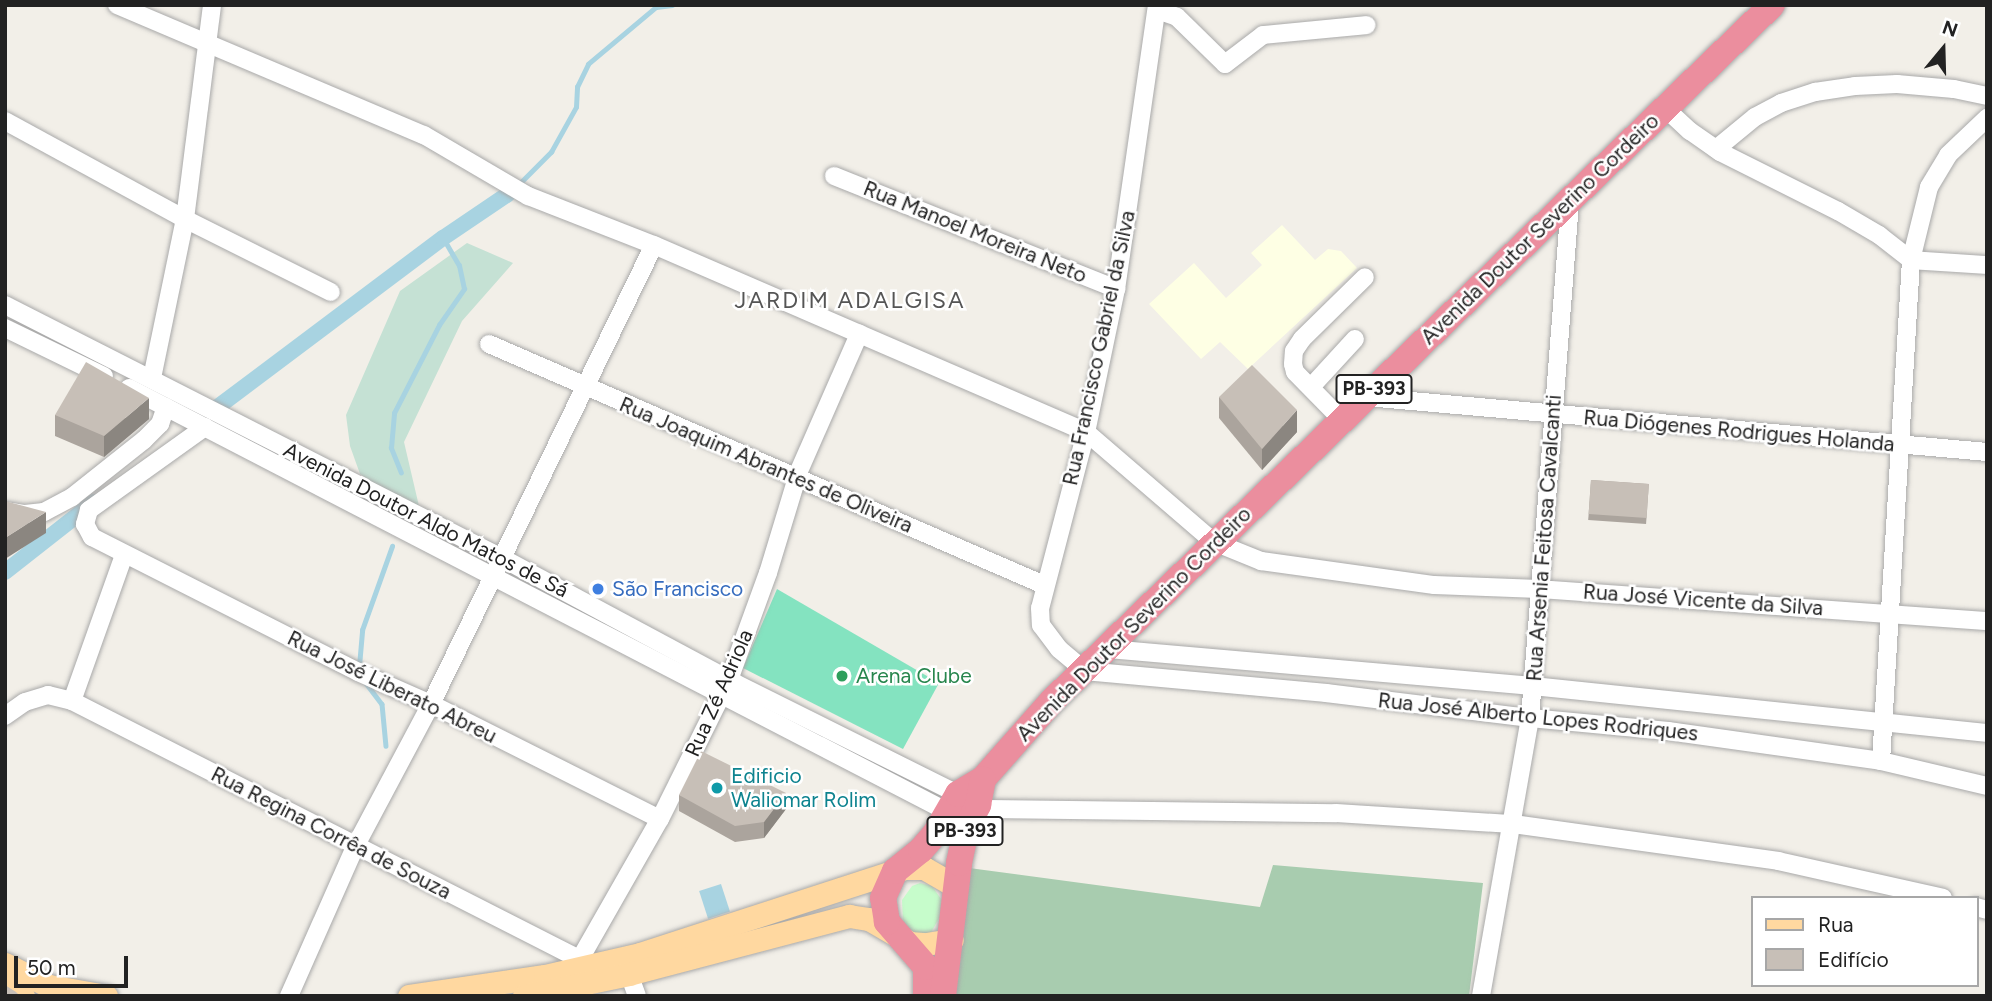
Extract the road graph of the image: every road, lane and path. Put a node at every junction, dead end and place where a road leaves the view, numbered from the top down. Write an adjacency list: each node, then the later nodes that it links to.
1 (117, 5): 6 (street, Rua José Vicente da Silva)
2 (212, 5): 6 (street)
3 (1772, 5): 8 (highway, Avenida Doutor Severino Cordeiro / PB-393)
4 (1157, 8): 5 (street); 19 (street, Rua Francisco Gabriel da Silva)
5 (1367, 25)
6 (207, 44): 14 (street); 15 (street, Rua José Vicente da Silva)
7 (1987, 96): 11 (street)
8 (1665, 107): 11 (street); 13 (highway, Avenida Doutor Severino Cordeiro / PB-393)
9 (1987, 118): 16 (street)
10 (5, 121): 14 (street)
11 (1716, 149): 16 (street)
12 (834, 176): 19 (street, Rua Manoel Moreira Neto)
13 (1570, 202): 29 (highway, Avenida Doutor Severino Cordeiro / PB-393); 31 (street, Rua Arsenia Feitosa Cavalcanti)
14 (185, 219): 20 (street); 26 (street)
15 (654, 245): 23 (street, Rua José Vicente da Silva); 28 (street)
16 (1911, 260): 17 (street); 35 (street)
17 (1987, 265)
18 (1365, 277): 27 (street)
19 (1116, 289): 34 (street, Rua Francisco Gabriel da Silva)
20 (331, 292)
21 (5, 305): 26 (street, Avenida Doutor Aldo Matos de Sá)
22 (5, 328): 30 (street, Avenida Doutor Aldo Matos de Sá)
23 (859, 334): 34 (street, Rua José Vicente da Silva); 37 (street, Rua Zé Adriola)
24 (1355, 339): 27 (street)
25 (489, 344): 28 (street, Rua Joaquim Abrantes de Oliveira)
26 (152, 378): 41 (street, Avenida Doutor Aldo Matos de Sá)
27 (1311, 387): 32 (street)
28 (586, 388): 37 (street, Rua Joaquim Abrantes de Oliveira); 41 (street)
29 (1366, 397): 31 (street, Rua Diógenes Rodrigues Holanda); 32 (highway, Avenida Doutor Severino Cordeiro / PB-393)
30 (172, 409): 33 (street, Avenida Doutor Aldo Matos de Sá); 38 (street)
31 (1554, 414): 35 (street, Rua Diógenes Rodrigues Holanda); 44 (street, Rua Arsenia Feitosa Cavalcanti)
32 (1342, 419): 39 (highway, Avenida Doutor Severino Cordeiro / PB-393)
33 (203, 425): 40 (street, Rua José Liberato Abreu); 42 (street, Avenida Doutor Aldo Matos de Sá)
34 (1086, 432): 39 (street, Rua José Vicente da Silva); 43 (street, Rua Francisco Gabriel da Silva)
35 (1901, 446): 36 (street, Rua Diógenes Rodrigues Holanda); 45 (street)
36 (1987, 452)
37 (796, 478): 43 (street, Rua Joaquim Abrantes de Oliveira); 49 (street, Rua Zé Adriola)
38 (5, 511)
39 (1214, 542): 44 (street, Rua José Vicente da Silva); 47 (highway, Avenida Doutor Severino Cordeiro / PB-393)
40 (124, 555): 52 (street); 53 (street, Rua José Liberato Abreu)
41 (502, 558): 42 (street); 49 (street, Avenida Doutor Aldo Matos de Sá)
42 (491, 578): 51 (street, Avenida Doutor Aldo Matos de Sá); 53 (street)
43 (1044, 585): 48 (street, Rua Francisco Gabriel da Silva)
44 (1539, 589): 45 (street, Rua José Vicente da Silva); 50 (street, Rua Arsenia Feitosa Cavalcanti)
45 (1890, 612): 46 (street, Rua José Vicente da Silva); 56 (street)
46 (1987, 621)
47 (1110, 649): 48 (highway, Avenida Doutor Severino Cordeiro / PB-393); 50 (street, Rua José Alberto Lopes Rodriques)
48 (1085, 671): 55 (street, Rua José Alberto Lopes Rodriques); 60 (highway, Avenida Doutor Severino Cordeiro / PB-393)
49 (730, 680): 51 (street, Rua Zé Adriola); 60 (street, Avenida Doutor Aldo Matos de Sá)
50 (1532, 686): 55 (street, Rua Arsenia Feitosa Cavalcanti); 56 (street, Rua José Alberto Lopes Rodriques)
51 (721, 698): 60 (street, Avenida Doutor Aldo Matos de Sá); 61 (street, Rua Zé Adriola)
52 (72, 701): 54 (street); 63 (street, Rua Regina Corrêa de Souza)
53 (431, 704): 61 (street, Rua José Liberato Abreu); 63 (street)
54 (5, 716)
55 (1530, 718): 58 (street, Rua José Alberto Lopes Rodriques); 62 (street, Rua Arsenia Feitosa Cavalcanti)
56 (1882, 723): 57 (street, Rua José Alberto Lopes Rodriques); 58 (street)
57 (1987, 733)
58 (1881, 761): 59 (street, Rua José Alberto Lopes Rodriques)
59 (1987, 786)
60 (961, 803): 62 (street); 64 (highway, Avenida Doutor Severino Cordeiro / PB-393); 65 (highway, Avenida Doutor Severino Cordeiro / PB-393)
61 (660, 819): 69 (street, Rua Zé Adriola)
62 (1513, 824): 66 (street); 82 (street, Rua Arsenia Feitosa Cavalcanti)
63 (356, 845): 69 (street, Rua Regina Corrêa de Souza); 76 (street)
64 (895, 871): 65 (main road); 67 (highway); 69 (main road)
65 (956, 886): 68 (highway)
66 (1934, 896)
67 (902, 939): 68 (main road); 71 (main road); 80 (highway)
68 (952, 940): 81 (highway)
69 (585, 962): 77 (main road)
70 (5, 964): 73 (main road)
71 (629, 974): 78 (main road); 79 (street)
72 (5, 985): 74 (main road)
73 (73, 994): 75 (main road)
74 (23, 996)
75 (106, 996)
76 (289, 996)
77 (409, 996)
78 (524, 996)
79 (637, 996)
80 (926, 996)
81 (943, 996)
82 (1481, 996)

